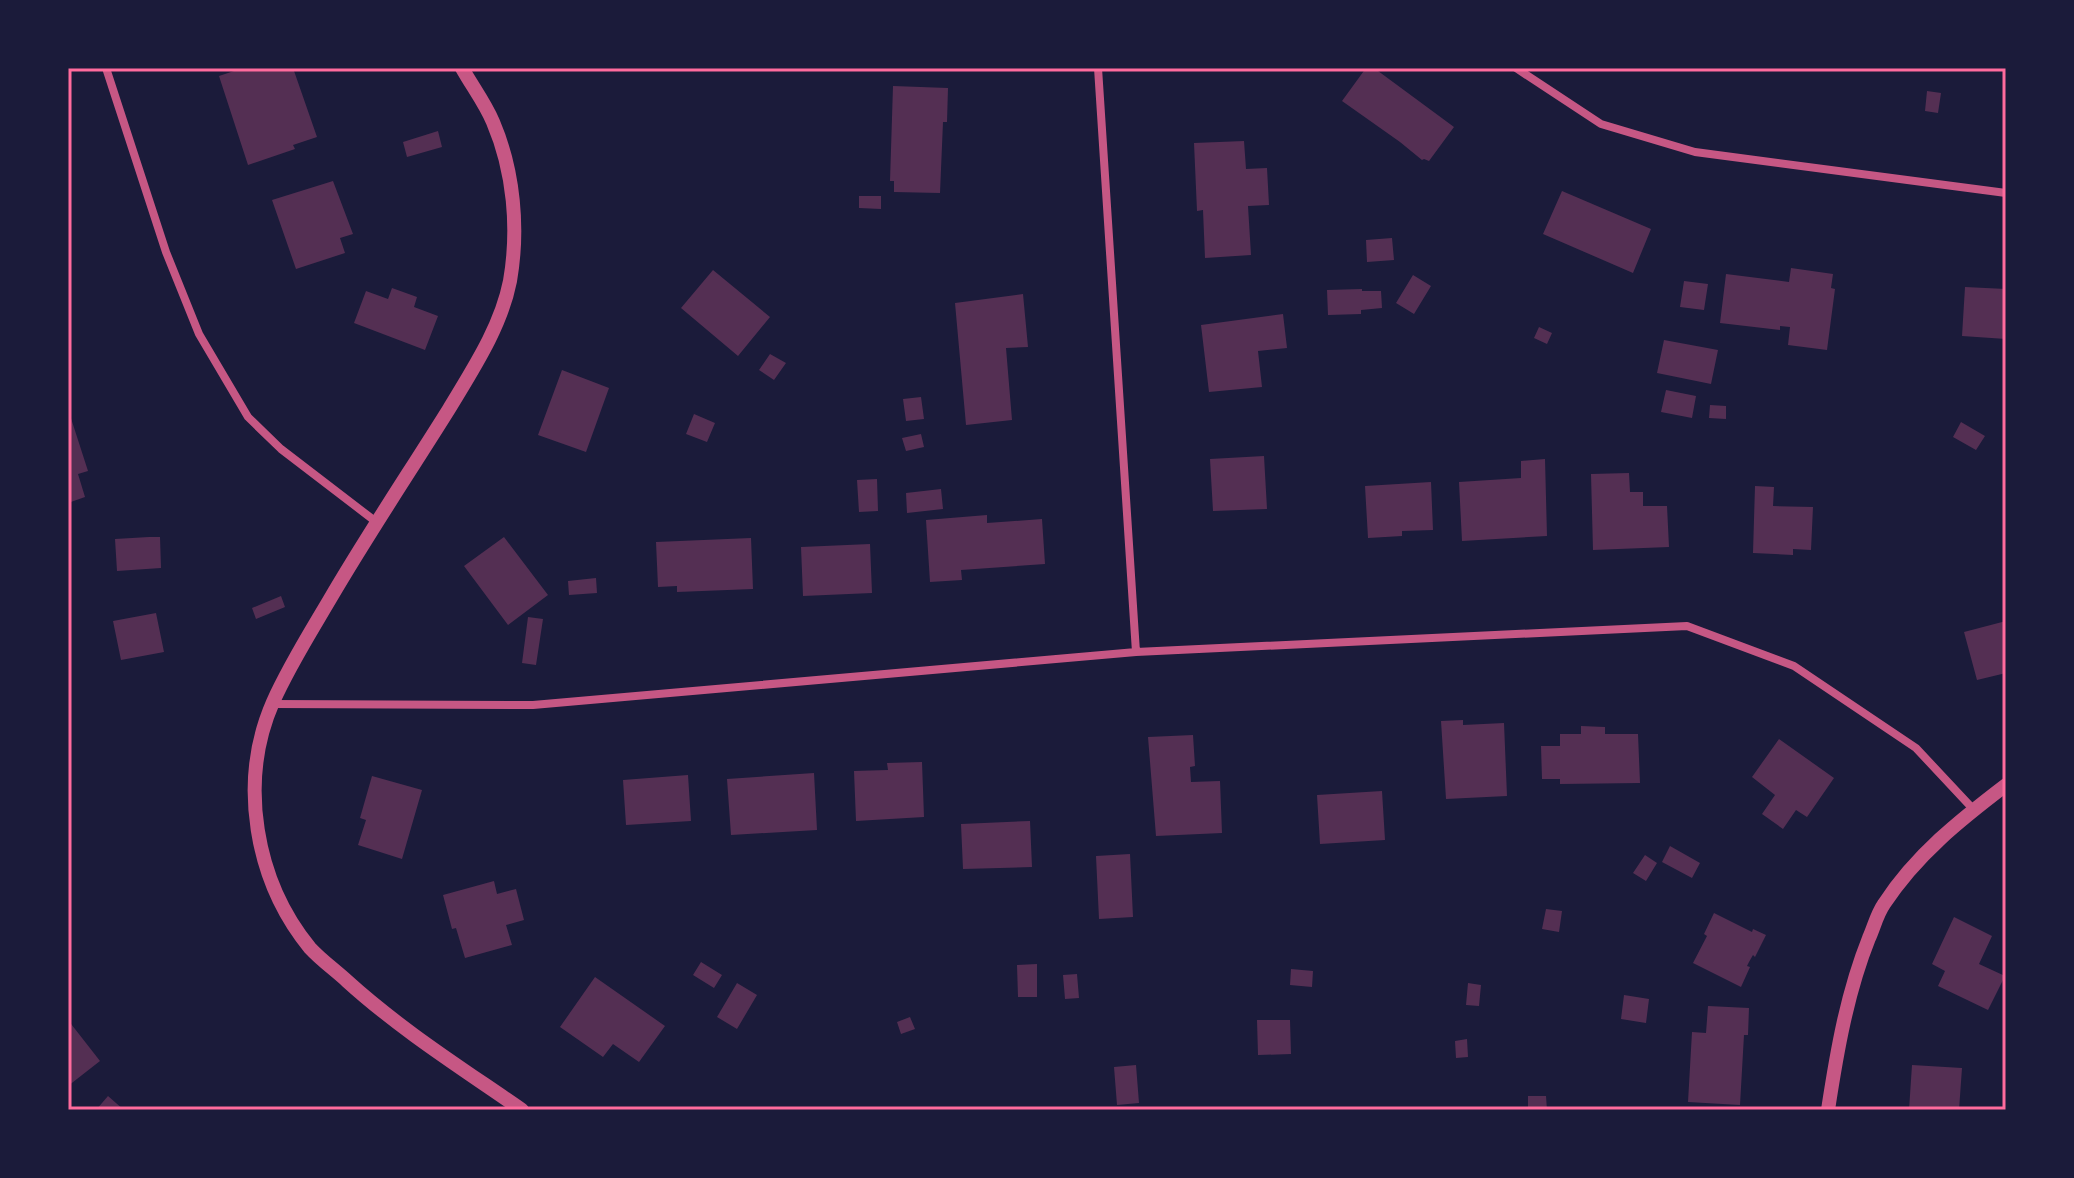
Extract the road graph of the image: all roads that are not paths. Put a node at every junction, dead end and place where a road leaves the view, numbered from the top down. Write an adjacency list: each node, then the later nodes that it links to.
1 (106, 68): 6 (street)
2 (462, 68): 6 (street)
3 (1098, 68): 7 (street)
4 (1516, 68): 5 (street)
5 (2006, 193)
6 (375, 521): 8 (street)
7 (1136, 652): 8 (street); 10 (street)
8 (272, 704): 11 (street)
9 (2006, 785): 10 (street)
10 (1974, 810): 12 (street)
11 (522, 1110)
12 (1828, 1110)

